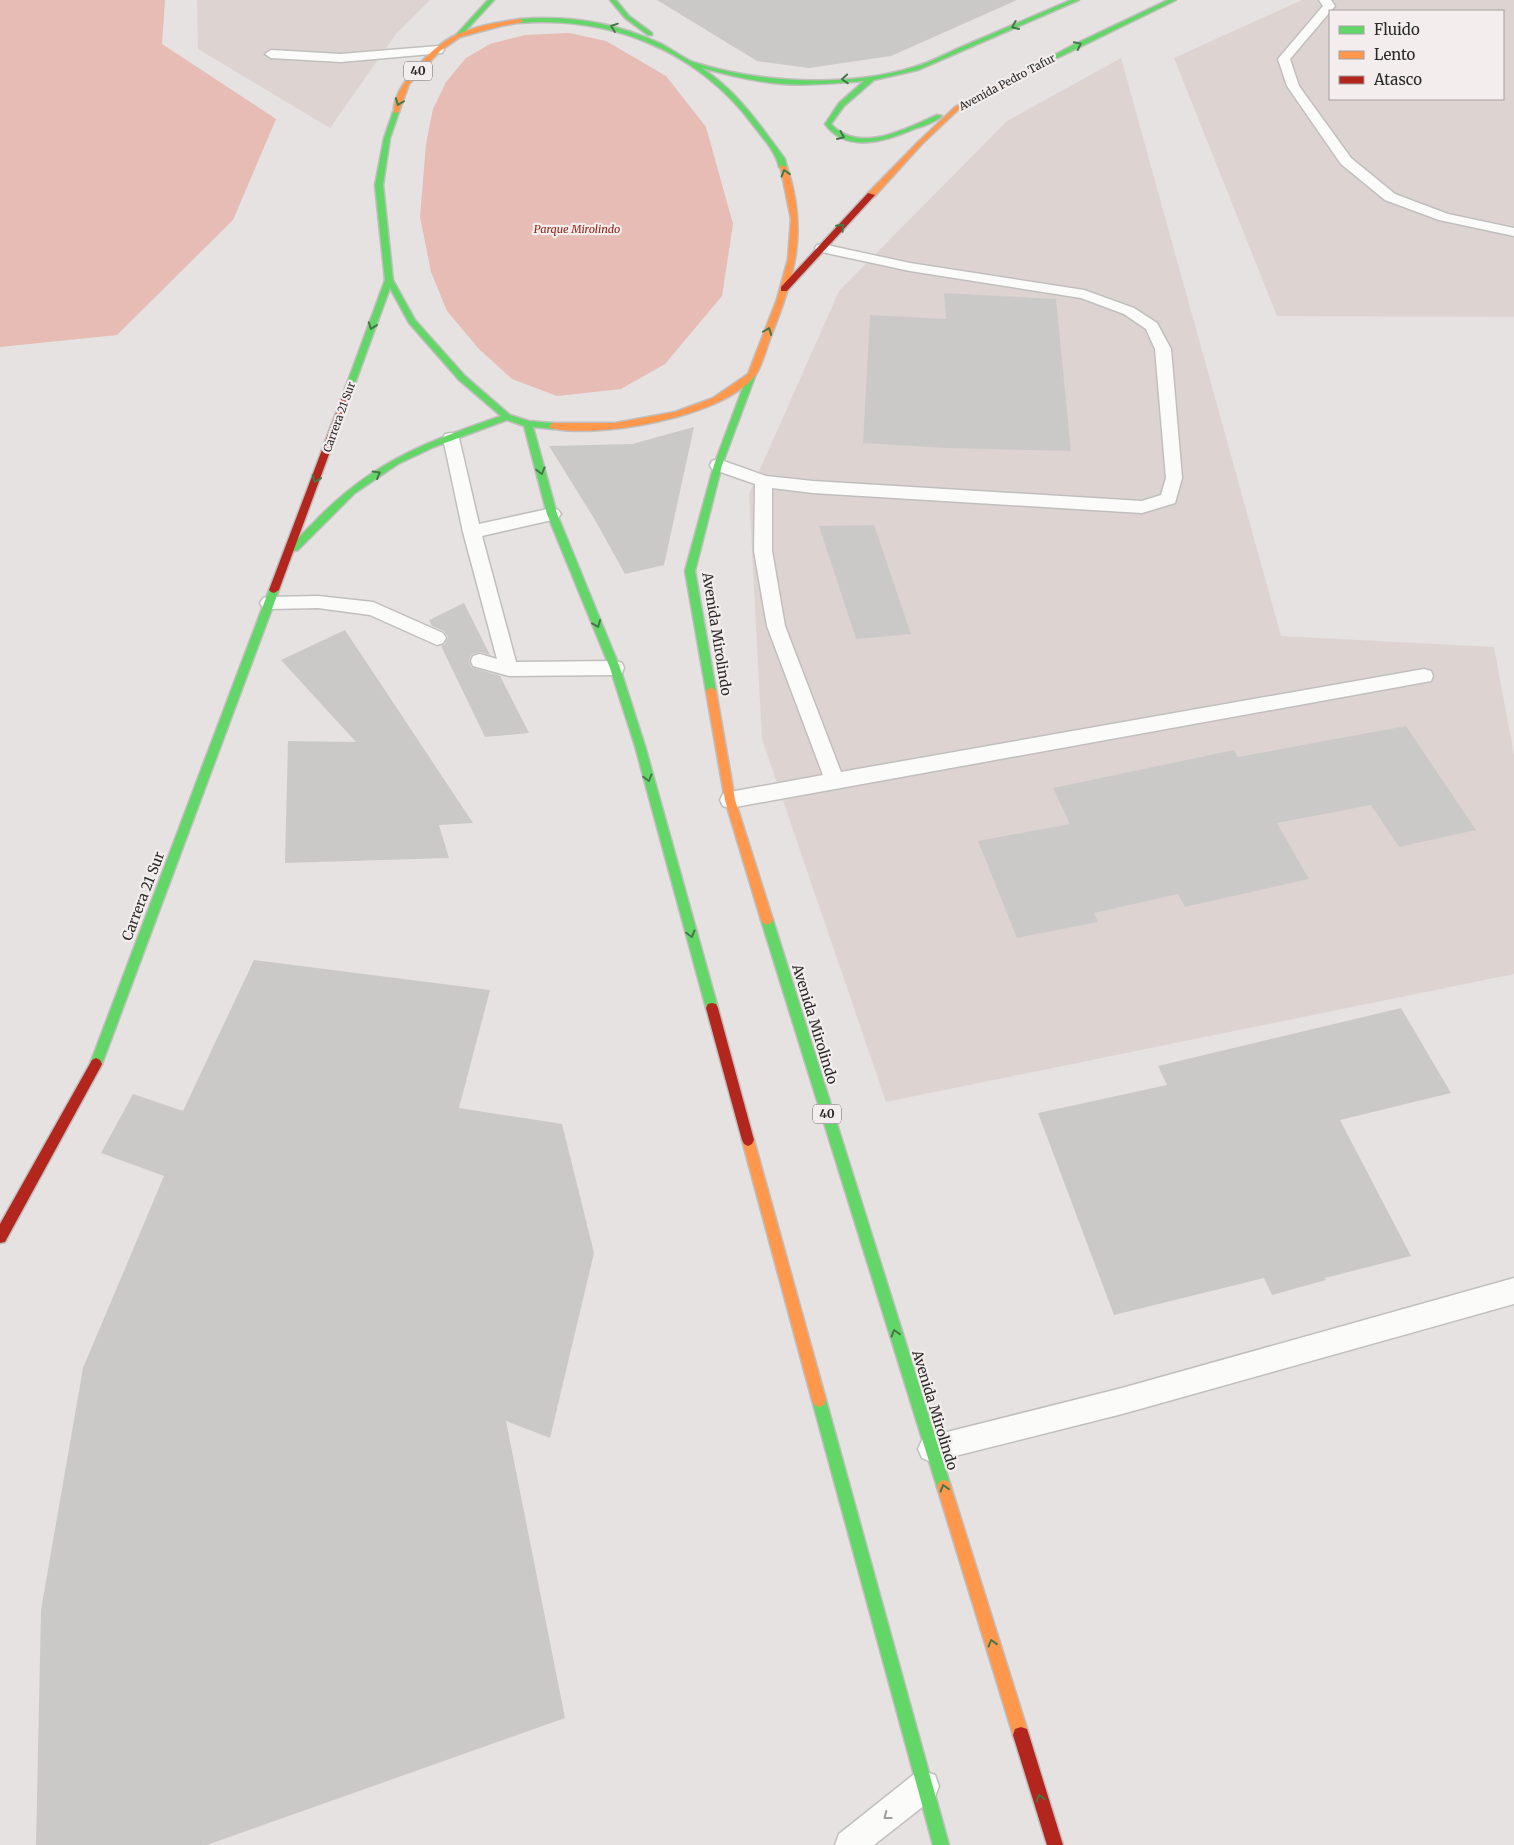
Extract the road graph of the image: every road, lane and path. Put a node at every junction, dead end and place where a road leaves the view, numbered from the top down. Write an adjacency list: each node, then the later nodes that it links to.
1 (491, 0): 6 (main road)
2 (613, 0): 9 (main road)
3 (1076, 0): 11 (main road, one-way to 11)
4 (1173, 0): 12 (main road, Avenida Pedro Tafur, one-way to 4)
5 (1325, 0): 13 (lane)
6 (458, 36): 7 (main road, 40); 9 (main road, 40, one-way to 6)
7 (438, 50): 8 (lane); 15 (main road, 40, one-way to 15)
8 (271, 54)
9 (677, 54): 10 (main road, 40)
10 (691, 63): 11 (main road, one-way to 10); 16 (main road, 40, one-way to 10)
11 (872, 78): 12 (main road, one-way to 12)
12 (956, 108): 14 (main road, Avenida Pedro Tafur, one-way to 12)
13 (1514, 232)
14 (822, 248): 16 (main road, Avenida Pedro Tafur); 22 (lane)
15 (389, 280): 18 (main road, 40); 25 (main road, Carrera 21 Sur, one-way to 25)
16 (784, 289): 17 (main road, 40, one-way to 16)
17 (751, 376): 19 (main road, 40); 21 (main road, Avenida Mirolindo / 40)
18 (507, 417): 19 (main road, 40); 20 (main road, Carrera 21 Sur)
19 (528, 424): 23 (main road, one-way to 23)
20 (451, 438): 24 (lane); 25 (main road, Carrera 21 Sur, one-way to 20)
21 (718, 464): 22 (lane); 33 (main road, Avenida Mirolindo / 40)
22 (764, 481): 32 (lane)
23 (552, 514): 24 (lane); 29 (main road, one-way to 29)
24 (472, 532): 30 (lane)
25 (289, 554): 26 (main road, Carrera 21 Sur)
26 (269, 603): 27 (lane); 34 (main road, Carrera 21 Sur)
27 (437, 638)
28 (480, 661): 30 (lane)
29 (615, 668): 30 (lane); 37 (main road, one-way to 37)
30 (509, 669)
31 (1424, 676): 32 (lane)
32 (835, 782): 33 (lane)
33 (730, 800): 36 (main road, Avenida Mirolindo / 40, one-way to 33)
34 (0, 1237)
35 (1514, 1291): 36 (lane)
36 (931, 1449): 40 (main road, Avenida Mirolindo / 40, one-way to 36)
37 (924, 1786): 38 (lane, one-way to 38); 39 (main road)
38 (850, 1845)
39 (940, 1845)
40 (1055, 1845)

